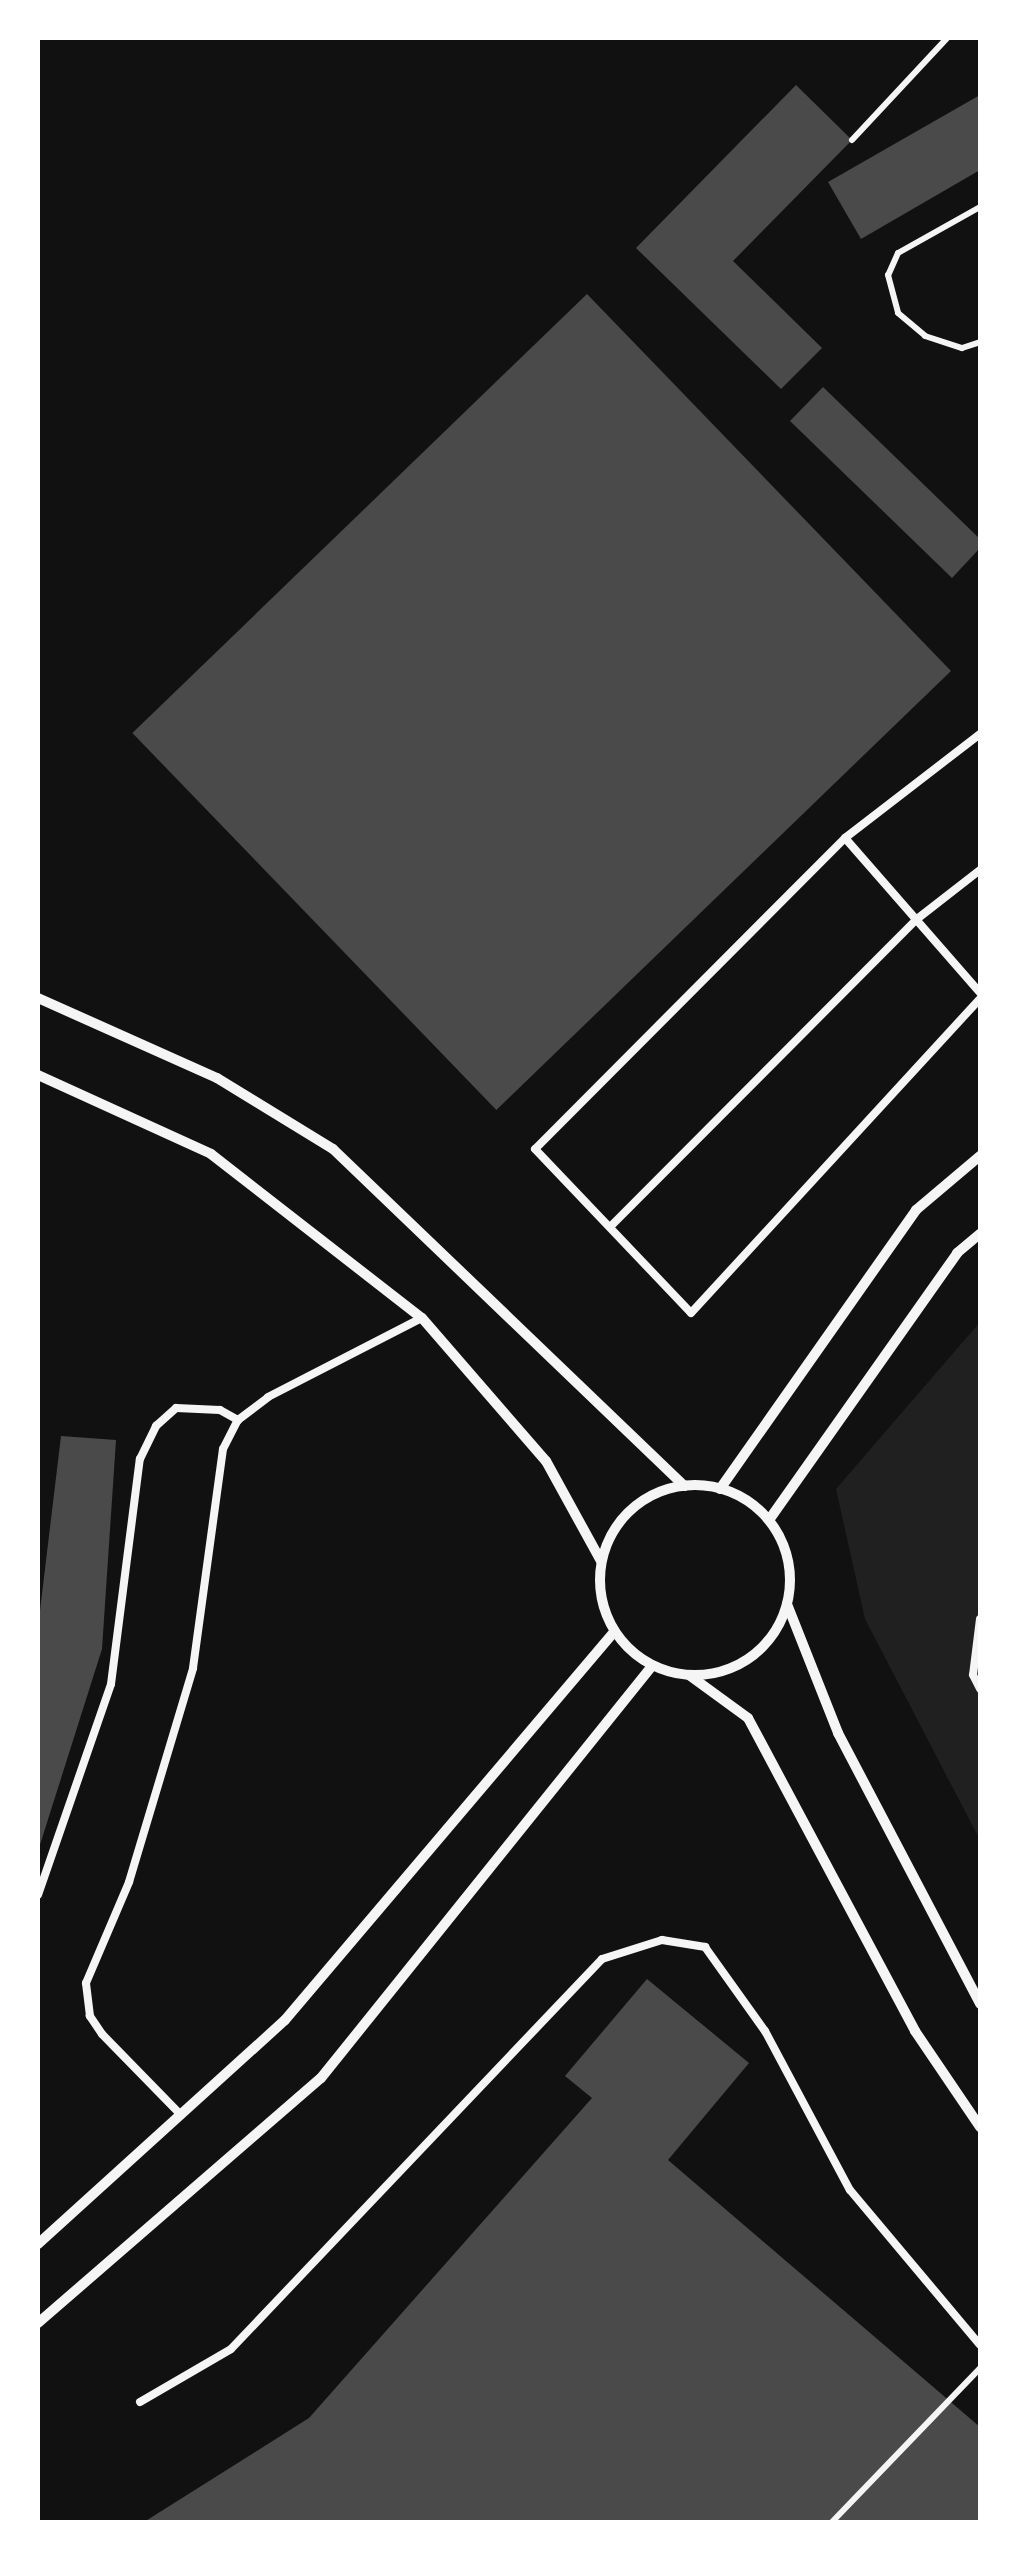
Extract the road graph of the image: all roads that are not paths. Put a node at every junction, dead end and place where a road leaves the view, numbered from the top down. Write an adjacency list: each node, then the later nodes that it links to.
1 (980, 734): 2 (lane)
2 (845, 838): 4 (lane); 9 (lane)
3 (980, 870): 4 (lane)
4 (917, 920): 5 (lane); 9 (lane)
5 (980, 996): 9 (lane)
6 (38, 998): 13 (street)
7 (38, 1075): 11 (street)
8 (980, 1156): 14 (street)
9 (610, 1226)
10 (980, 1234): 15 (street)
11 (422, 1318): 12 (lane); 16 (street)
12 (238, 1420): 23 (lane); 25 (lane)
13 (684, 1486): 14 (street); 16 (street)
14 (720, 1489): 15 (street)
15 (769, 1520): 17 (street)
16 (601, 1560): 19 (street)
17 (787, 1603): 21 (street); 24 (street)
18 (980, 1619): 22 (lane)
19 (614, 1632): 20 (street); 25 (street)
20 (652, 1666): 21 (street); 28 (street)
21 (688, 1675): 26 (street)
22 (980, 1689)
23 (38, 1895)
24 (980, 2004)
25 (181, 2115): 27 (street)
26 (980, 2127)
27 (38, 2244)
28 (38, 2323)
29 (980, 2345): 30 (lane)
30 (140, 2402)

